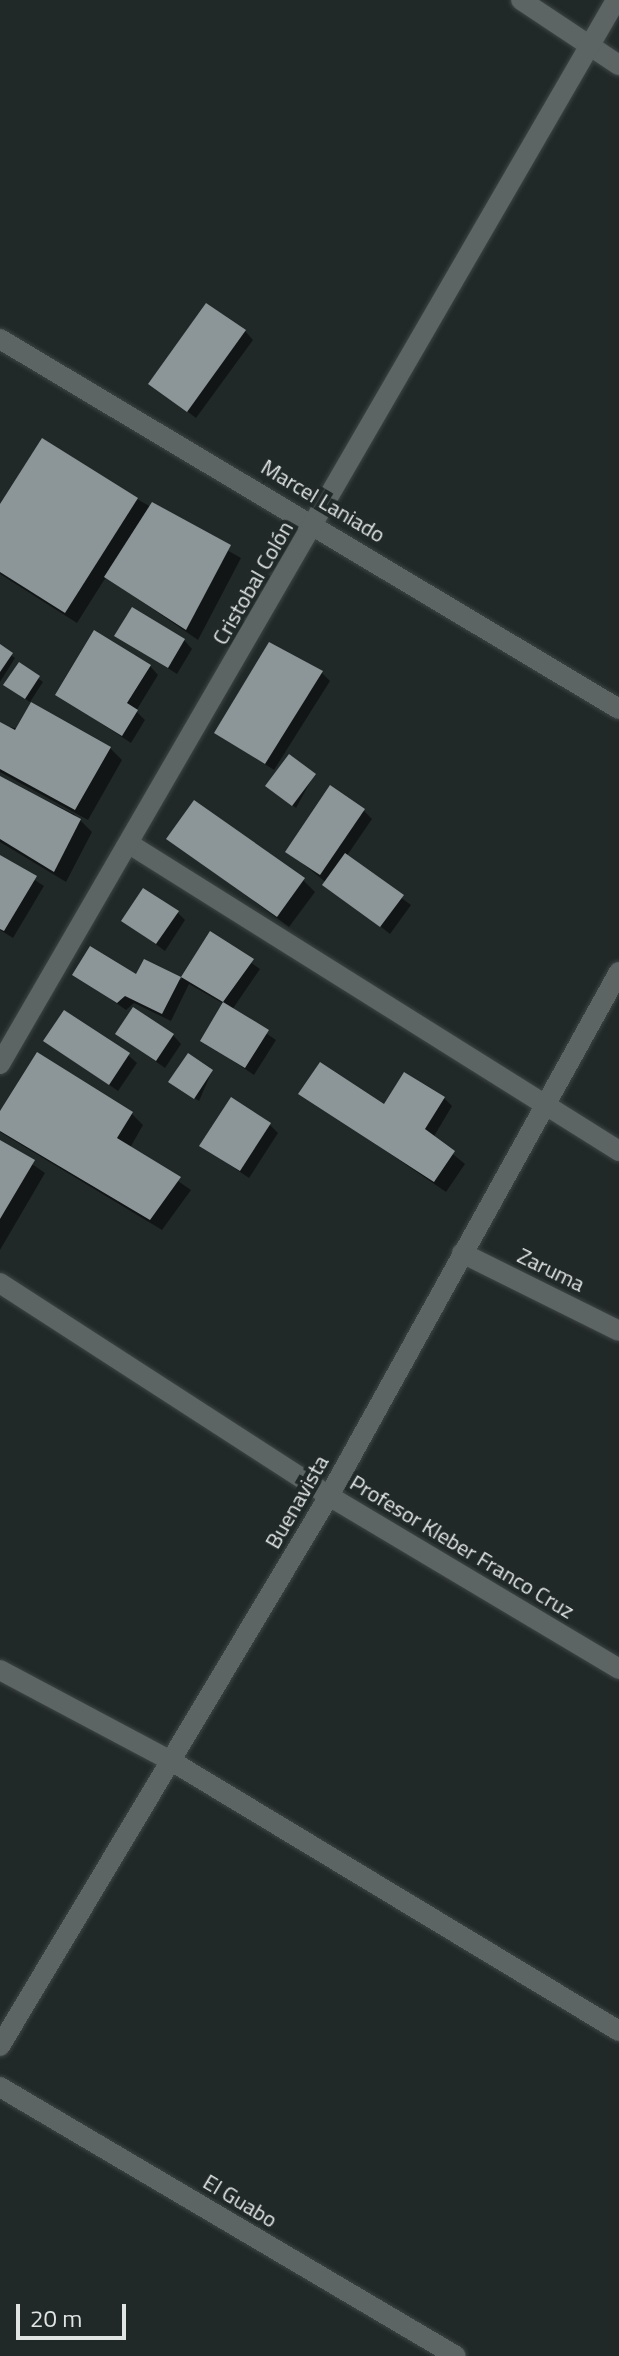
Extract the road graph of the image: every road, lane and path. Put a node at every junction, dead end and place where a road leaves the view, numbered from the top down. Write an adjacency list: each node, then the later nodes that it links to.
1 (521, 0): 3 (street)
2 (616, 0): 3 (street, Cristobal Colón)
3 (591, 46): 4 (street); 6 (street, Cristobal Colón)
4 (619, 65)
5 (0, 339): 6 (street, Marcel Laniado)
6 (314, 523): 7 (street, Marcel Laniado); 8 (street, Cristobal Colón)
7 (619, 709)
8 (131, 845): 10 (street, Cristobal Colón); 11 (street)
9 (619, 972): 11 (street, Buenavista)
10 (0, 1064)
11 (544, 1108): 12 (street); 13 (street, Buenavista)
12 (619, 1151)
13 (462, 1253): 15 (street, Zaruma); 16 (street, Buenavista)
14 (0, 1283): 16 (street, Profesor Kleber Franco Cruz)
15 (619, 1331)
16 (329, 1496): 17 (street, Profesor Kleber Franco Cruz); 19 (street, Buenavista)
17 (619, 1669)
18 (0, 1670): 19 (street)
19 (173, 1762): 20 (street); 21 (street, Buenavista)
20 (619, 2031)
21 (0, 2046)
22 (0, 2087): 23 (street, El Guabo)
23 (456, 2356)

